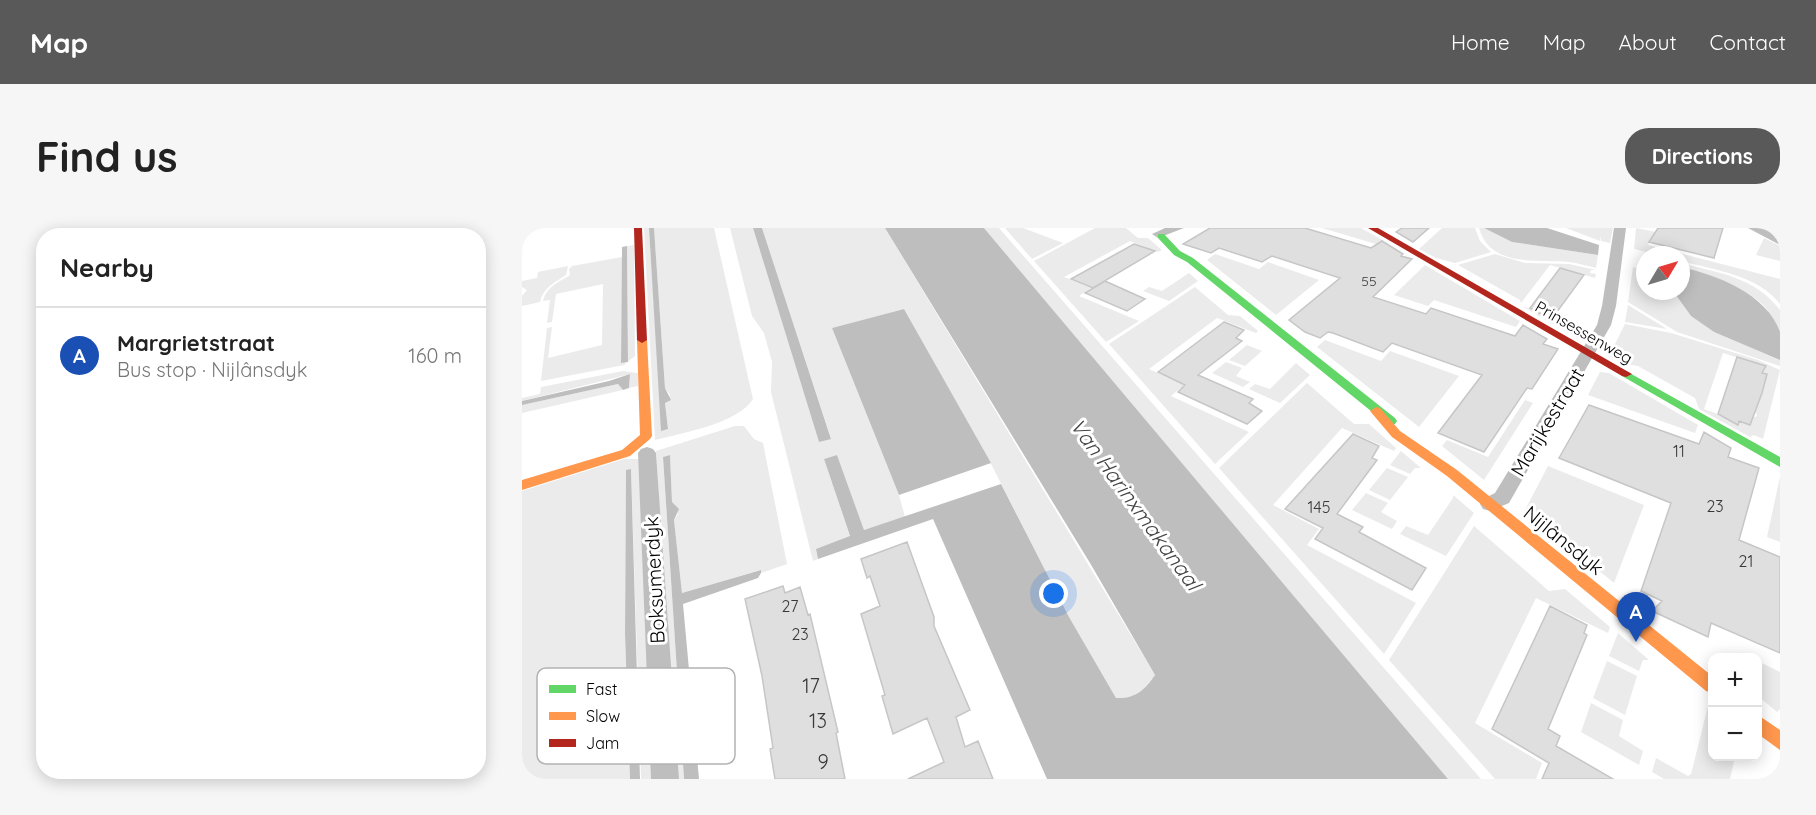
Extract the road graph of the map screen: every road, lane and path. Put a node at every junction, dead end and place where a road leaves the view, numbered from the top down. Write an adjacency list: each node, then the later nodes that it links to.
1 (638, 228): 9 (street, Boksumerdyk)
2 (1178, 228): 6 (street)
3 (1372, 228): 8 (street, Prinsessenweg)
4 (1620, 228): 8 (street, Marijkestraat)
5 (1754, 228): 7 (street)
6 (1157, 233): 12 (street, Nijlânsdyk)
7 (1780, 241)
8 (1588, 353): 10 (street, Prinsessenweg); 12 (street, Marijkestraat)
9 (640, 447): 11 (street); 13 (street, Boksumerdyk)
10 (1780, 463)
11 (522, 485)
12 (1490, 504): 14 (street, Nijlânsdyk)
13 (657, 668)
14 (1708, 682)
15 (1762, 726): 16 (street)
16 (1780, 741)
17 (664, 764): 18 (street, Boksumerdyk)
18 (665, 779)

